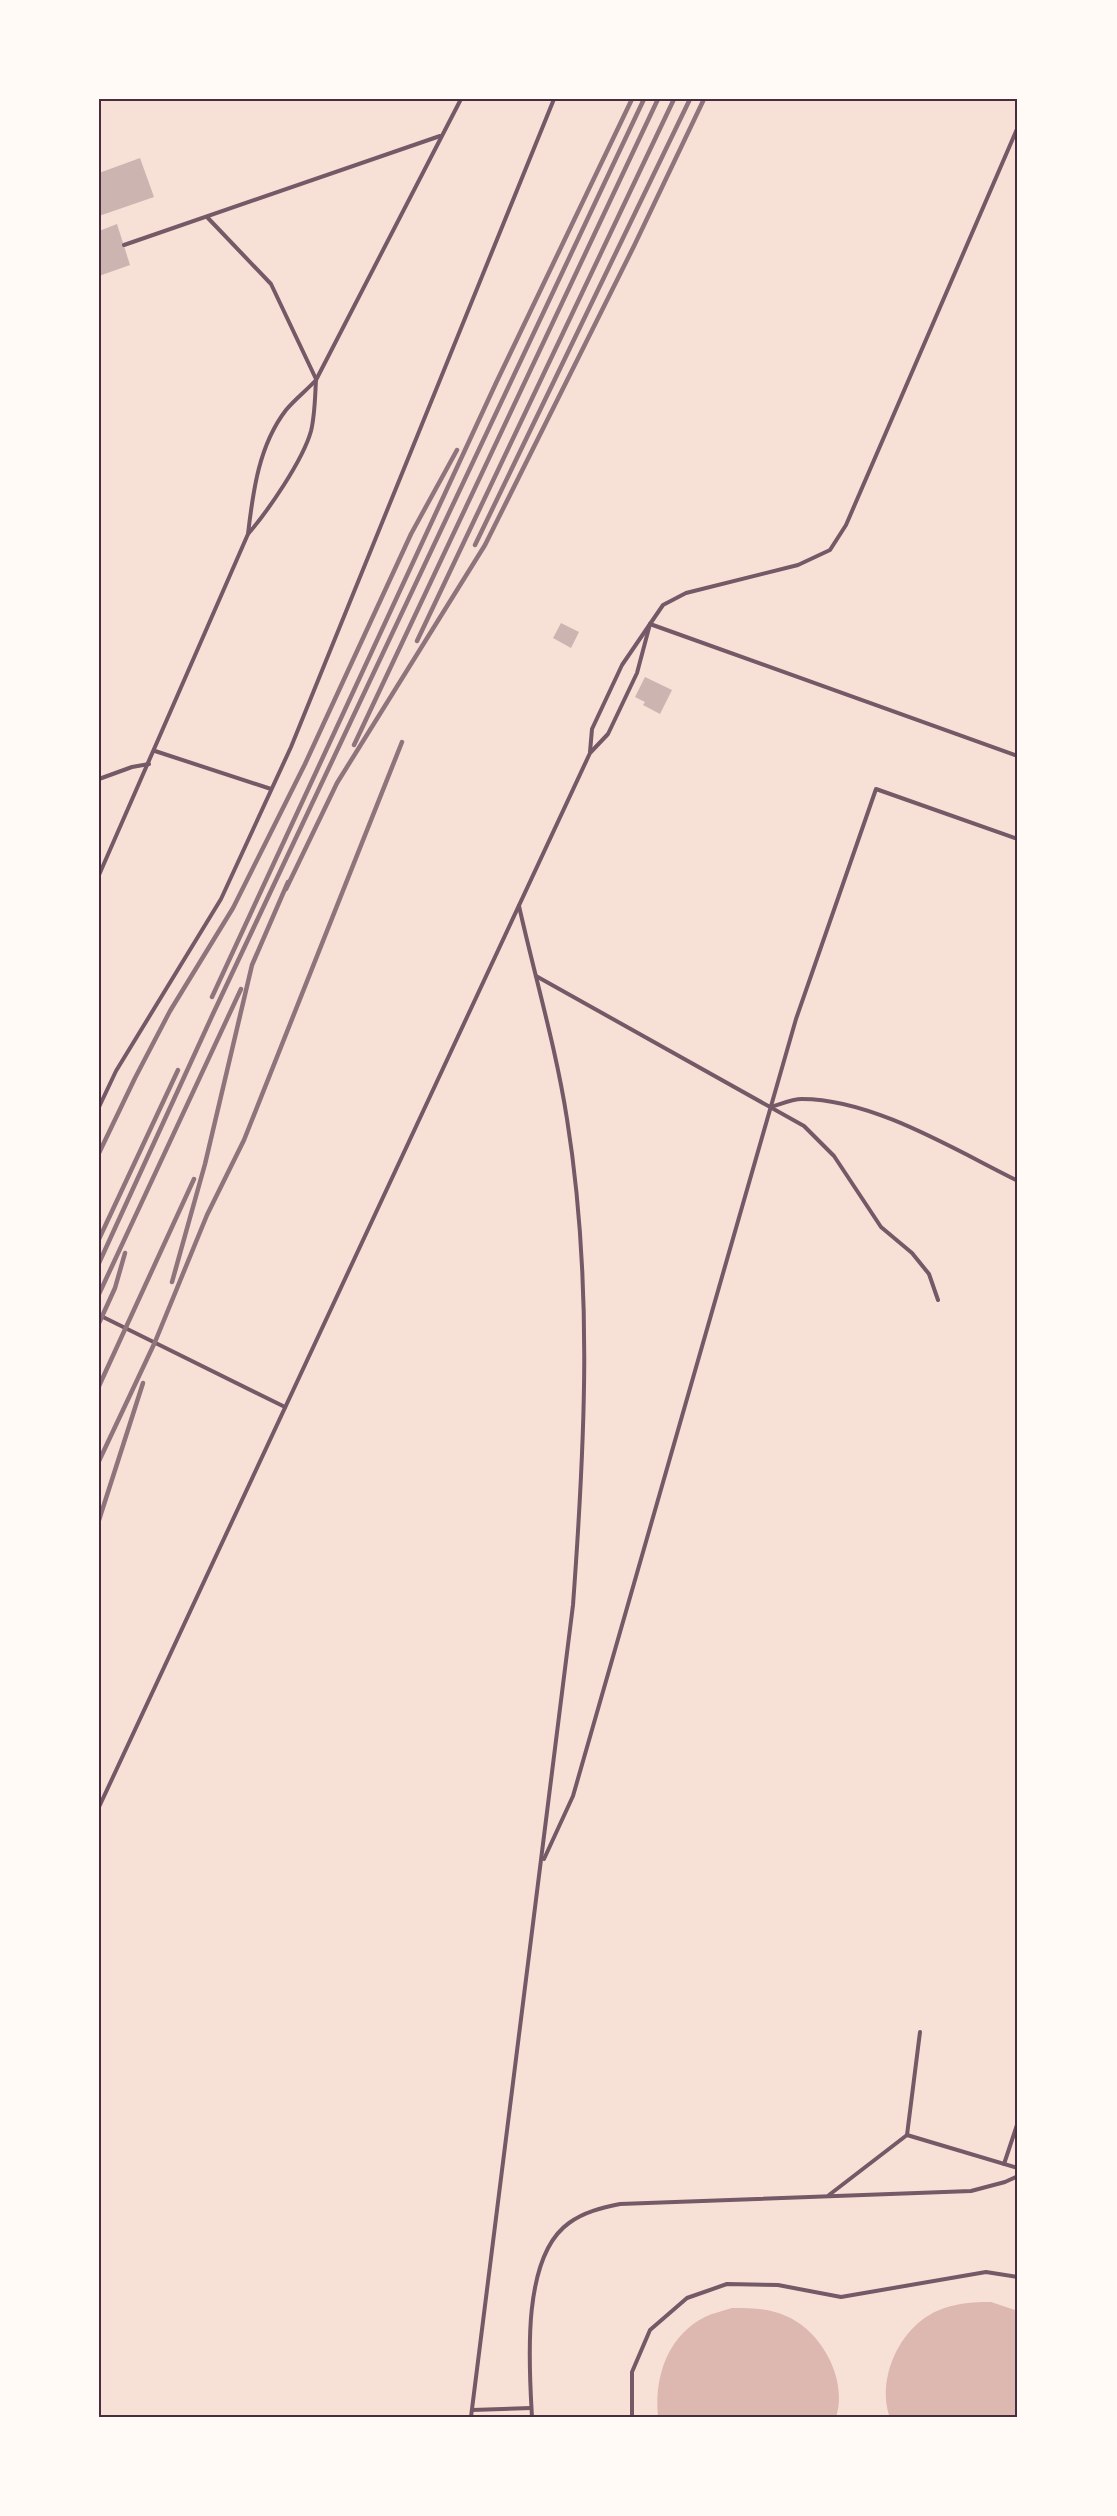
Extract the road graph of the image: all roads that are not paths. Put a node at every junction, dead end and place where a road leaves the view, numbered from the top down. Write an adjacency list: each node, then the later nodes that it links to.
1 (461, 99): 4 (lane)
2 (554, 99): 15 (lane)
3 (1018, 121): 9 (lane)
4 (440, 136): 5 (lane); 7 (lane)
5 (207, 217): 6 (lane); 7 (lane)
6 (124, 245)
7 (316, 380): 8 (lane); 8 (lane)
8 (248, 534): 10 (lane)
9 (650, 624): 11 (lane); 11 (lane); 12 (lane)
10 (155, 751): 13 (lane); 15 (lane)
11 (590, 753): 18 (lane)
12 (1018, 756)
13 (149, 764): 14 (lane); 17 (lane)
14 (99, 779)
15 (271, 789): 20 (lane)
16 (1018, 839): 21 (lane)
17 (99, 875)
18 (519, 906): 19 (lane); 25 (lane)
19 (535, 975): 21 (lane); 27 (lane)
20 (99, 1107)
21 (771, 1107): 22 (lane); 23 (lane); 27 (lane)
22 (1018, 1181)
23 (938, 1300)
24 (99, 1315): 25 (lane)
25 (285, 1407): 26 (lane)
26 (99, 1808)
27 (542, 1863): 37 (lane)
28 (920, 2032): 30 (lane)
29 (1018, 2122): 31 (lane)
30 (907, 2135): 31 (lane); 34 (lane)
31 (1004, 2164): 32 (lane)
32 (1018, 2168)
33 (1018, 2176): 34 (lane)
34 (828, 2196): 36 (lane)
35 (1018, 2277): 40 (lane)
36 (531, 2408): 37 (lane); 39 (lane)
37 (472, 2410): 38 (lane)
38 (471, 2417)
39 (532, 2417)
40 (632, 2417)

